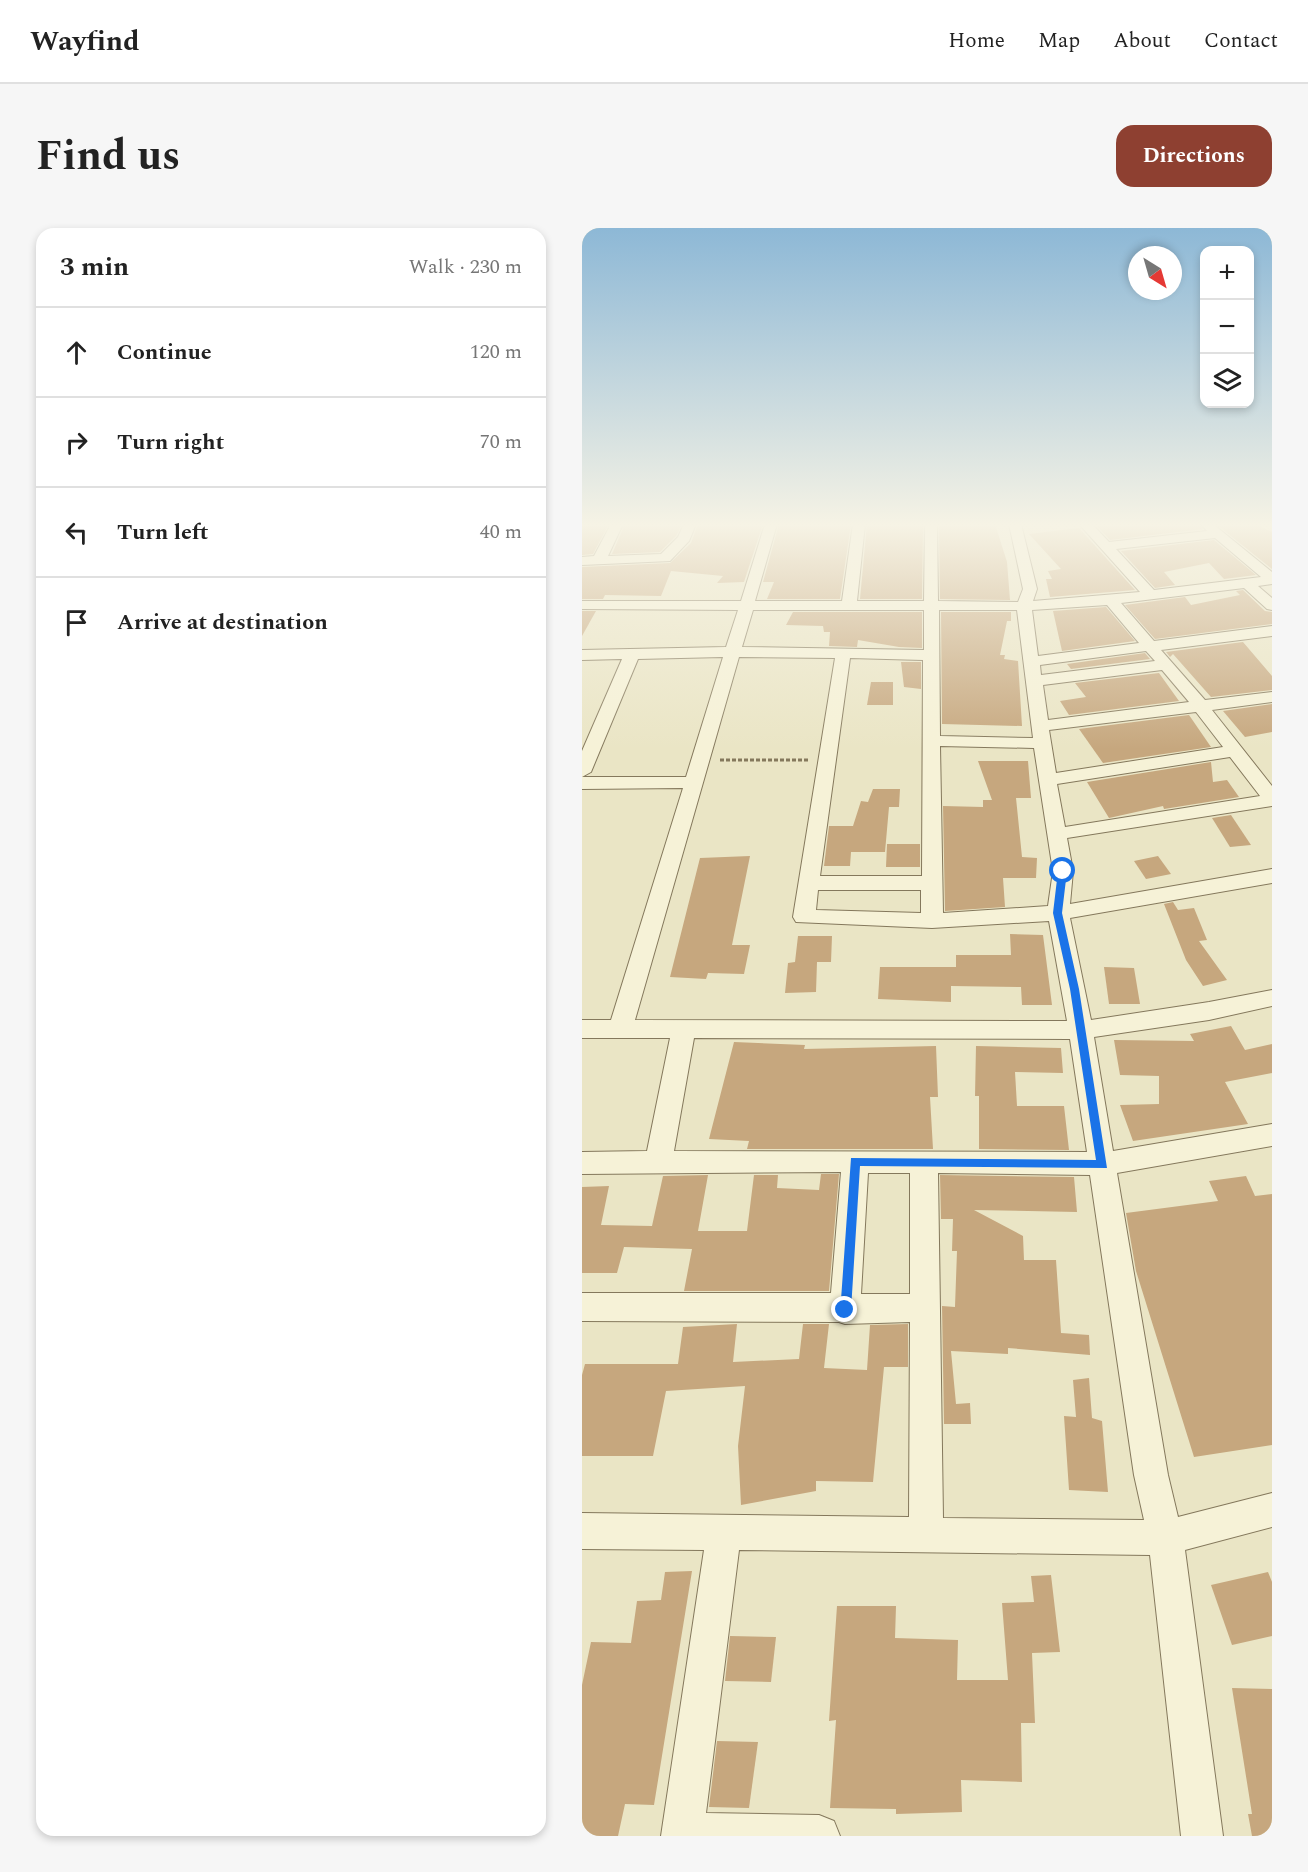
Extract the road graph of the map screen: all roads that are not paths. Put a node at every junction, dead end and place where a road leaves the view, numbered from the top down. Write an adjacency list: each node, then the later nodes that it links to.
1 (748, 599): 8 (street)
2 (850, 599): 9 (street)
3 (932, 599): 10 (street)
4 (1026, 599): 11 (street)
5 (1119, 599): 6 (street)
6 (1112, 600): 11 (street); 13 (street)
7 (582, 605): 8 (street)
8 (746, 605): 9 (street); 14 (street)
9 (849, 605): 10 (street)
10 (932, 605): 11 (street); 18 (street)
11 (1024, 606): 20 (street)
12 (1272, 631): 13 (street)
13 (1151, 647): 19 (street); 20 (street)
14 (734, 652): 15 (street); 16 (street); 28 (street)
15 (632, 653): 17 (street); 26 (street)
16 (843, 654): 18 (street); 33 (street)
17 (582, 655)
18 (932, 655): 24 (street)
19 (1164, 665): 20 (street); 22 (street)
20 (1035, 671): 23 (street)
21 (1272, 696): 22 (street)
22 (1198, 704): 23 (street); 25 (street)
23 (1043, 734): 24 (street); 27 (street)
24 (933, 741): 34 (street)
25 (1233, 751): 27 (street); 30 (street)
26 (582, 772)
27 (1047, 780): 31 (street)
28 (693, 782): 29 (street); 39 (street)
29 (582, 783)
30 (1272, 800): 31 (street)
31 (1056, 834): 35 (street)
32 (1272, 876): 35 (street)
33 (810, 883): 34 (street); 36 (street)
34 (932, 883): 36 (street)
35 (1058, 913): 36 (street); 41 (street)
36 (932, 921)
37 (1272, 998): 41 (street)
38 (582, 1029): 39 (street)
39 (620, 1029): 40 (street)
40 (684, 1029): 41 (street); 46 (street)
41 (1081, 1030): 47 (street)
42 (1272, 1135): 47 (street)
43 (855, 1161): 44 (street); 46 (street); 50 (street)
44 (924, 1162): 47 (street); 49 (street)
45 (582, 1163): 46 (street)
46 (658, 1163)
47 (1103, 1164): 55 (street)
48 (582, 1307): 50 (street)
49 (923, 1308): 50 (street); 54 (street)
50 (845, 1310)
51 (1272, 1510): 55 (street)
52 (582, 1531): 53 (street)
53 (724, 1534): 54 (street); 56 (street)
54 (926, 1536): 55 (street)
55 (1166, 1538): 58 (street)
56 (682, 1835): 57 (street)
57 (819, 1836)
58 (1202, 1836)

